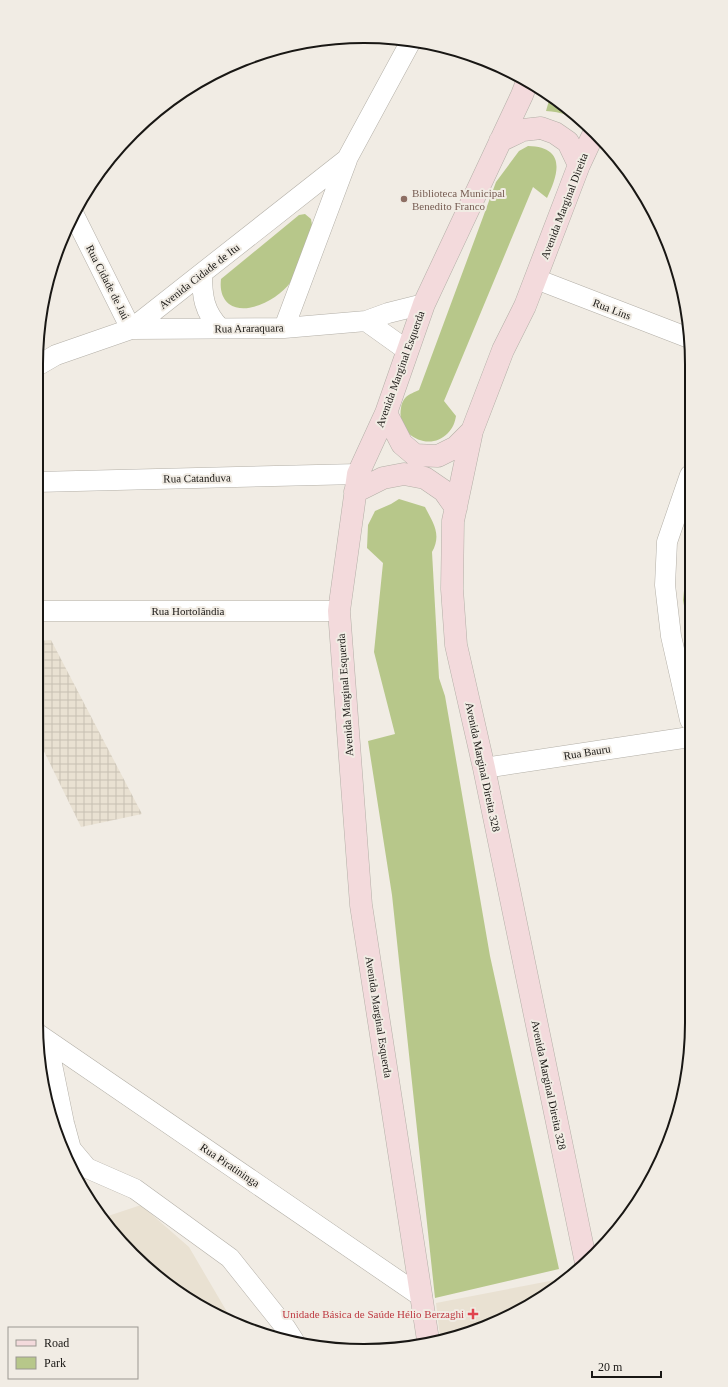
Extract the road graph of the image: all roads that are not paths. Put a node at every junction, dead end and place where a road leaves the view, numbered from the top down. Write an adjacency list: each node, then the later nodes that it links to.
1 (408, 46): 5 (street, Avenida Cidade de Itu)
2 (525, 87): 4 (main road, Avenida Marginal Esquerda)
3 (592, 138): 6 (main road, Avenida Marginal Direita)
4 (500, 141): 6 (main road); 10 (main road, Avenida Marginal Esquerda)
5 (347, 159): 8 (street, Avenida Cidade de Itu); 13 (street, Avenida Cidade de Itu)
6 (579, 166): 9 (main road, Avenida Marginal Direita)
7 (77, 221): 14 (street, Rua Cidade de Jaú)
8 (202, 274): 12 (street); 14 (street, Avenida Cidade de Itu)
9 (536, 279): 15 (street, Rua Lins); 19 (main road, Avenida Marginal Direita 328)
10 (424, 304): 11 (street, Rua Araraquara); 16 (main road, Avenida Marginal Esquerda)
11 (366, 321): 13 (street, Rua Araraquara); 16 (street)
12 (220, 328): 13 (street, Rua Araraquara); 14 (street, Rua Araraquara)
13 (284, 328)
14 (131, 329): 17 (street, Avenida Cidade de Itu)
15 (683, 336)
16 (408, 351): 18 (main road, Avenida Marginal Esquerda)
17 (43, 362)
18 (386, 413): 19 (main road); 21 (main road, Avenida Marginal Esquerda)
19 (472, 431): 23 (main road, Avenida Marginal Direita 328)
20 (43, 482): 21 (street, Rua Catanduva)
21 (356, 483): 23 (main road); 25 (main road, Avenida Marginal Esquerda)
22 (685, 490): 26 (street)
23 (456, 508): 28 (main road, Avenida Marginal Direita 328)
24 (43, 611): 25 (street, Rua Hortolândia)
25 (339, 611): 32 (main road, Avenida Marginal Esquerda)
26 (685, 699)
27 (685, 737): 28 (street, Rua Bauru)
28 (484, 768): 31 (main road, Avenida Marginal Direita 328)
29 (43, 1037): 32 (street, Rua Piratininga)
30 (44, 1040): 33 (street)
31 (585, 1256)
32 (422, 1297): 34 (main road, Avenida Marginal Esquerda)
33 (290, 1335)
34 (428, 1338)

